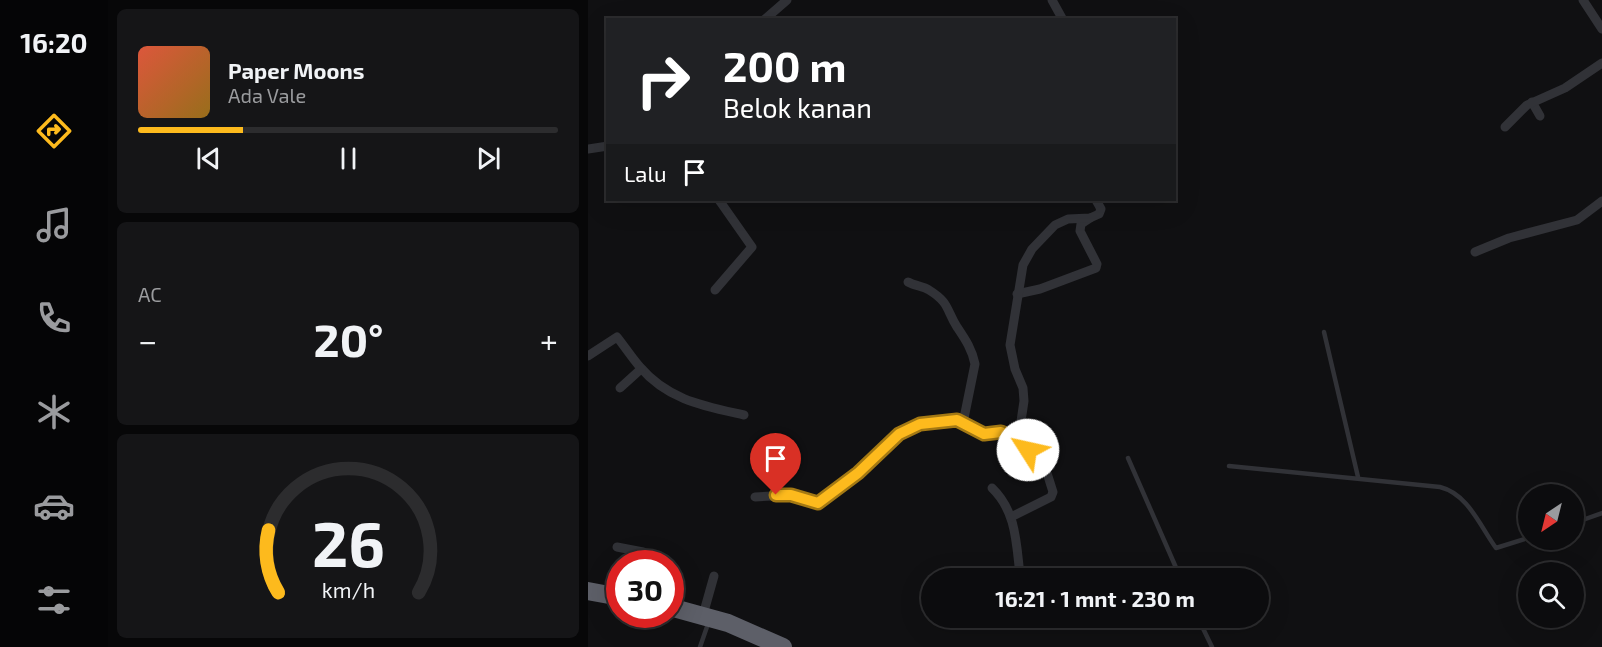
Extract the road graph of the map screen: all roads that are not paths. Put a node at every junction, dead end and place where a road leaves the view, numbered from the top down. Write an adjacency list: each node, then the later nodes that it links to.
1 (787, 0): 4 (street)
2 (1052, 0): 5 (street)
3 (1583, 0): 6 (street)
4 (766, 18)
5 (1062, 18)
6 (1602, 29)
7 (1602, 63): 8 (street)
8 (1532, 102): 9 (street); 10 (street)
9 (1540, 116)
10 (1505, 127)
11 (606, 146): 12 (street)
12 (588, 149)
13 (720, 201): 19 (street)
14 (1096, 201): 16 (street)
15 (1602, 201): 17 (street)
16 (1090, 218): 20 (street); 20 (street)
17 (1475, 252)
18 (908, 282): 26 (street)
19 (715, 290)
20 (1017, 294): 27 (street)
21 (1324, 332): 30 (lane)
22 (588, 356): 23 (street)
23 (641, 369): 24 (street); 25 (street)
24 (620, 388)
25 (744, 415)
26 (963, 423): 27 (street); 32 (street)
27 (1022, 441): 34 (street)
28 (1128, 458): 40 (lane)
29 (1229, 466): 30 (lane)
30 (1358, 477): 36 (lane)
31 (992, 488): 34 (street)
32 (755, 497)
33 (1602, 513): 35 (lane)
34 (1011, 517): 39 (street)
35 (1584, 519)
36 (1518, 542)
37 (617, 547): 38 (street)
38 (633, 550)
39 (1019, 566)
40 (1176, 568)
41 (714, 576): 45 (street)
42 (588, 591): 43 (highway)
43 (606, 594)
44 (684, 610): 45 (highway)
45 (707, 616): 47 (lane); 48 (highway)
46 (1203, 628): 49 (lane)
47 (700, 647)
48 (783, 647)
49 (1212, 647)

